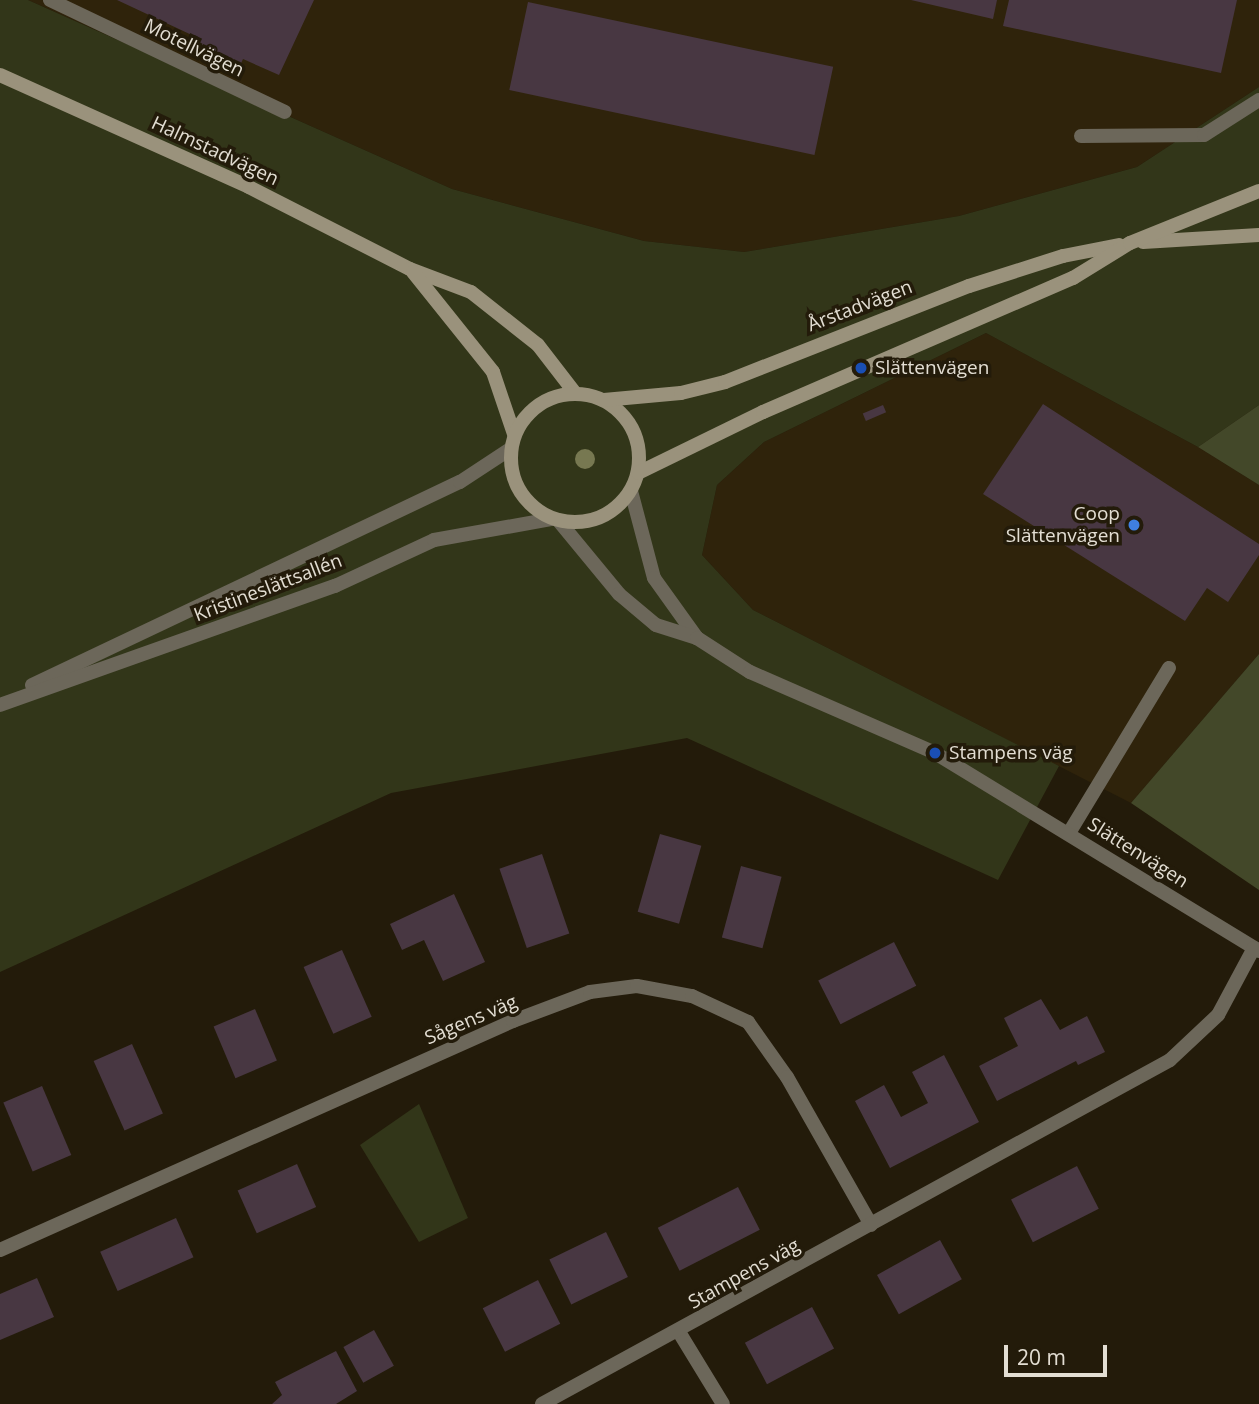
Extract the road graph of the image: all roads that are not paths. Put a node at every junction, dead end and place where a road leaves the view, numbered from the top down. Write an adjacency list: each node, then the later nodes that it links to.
1 (50, 0): 4 (street, Motellvägen)
2 (0, 75): 9 (main road, Halmstadvägen)
3 (1259, 100): 5 (street)
4 (285, 112)
5 (1081, 136)
6 (1259, 191): 8 (main road, Årstadvägen)
7 (1259, 235): 8 (main road)
8 (1130, 243): 11 (main road, Årstadvägen); 14 (main road, Årstadvägen)
9 (410, 269): 10 (main road, Halmstadvägen); 12 (main road, Halmstadvägen)
10 (575, 393): 11 (main road); 12 (main road)
11 (604, 400): 14 (main road)
12 (514, 434): 13 (main road)
13 (510, 449): 16 (main road); 19 (street, Kristineslättsallén)
14 (638, 473): 15 (main road)
15 (631, 491): 16 (main road); 17 (street, Slättenvägen)
16 (555, 519): 17 (street, Slättenvägen); 19 (street, Kristineslättsallén)
17 (697, 638): 20 (street, Slättenvägen)
18 (1169, 668): 20 (street)
19 (0, 703)
20 (1069, 833): 21 (street, Slättenvägen)
21 (1256, 949): 22 (street, Stampens väg)
22 (872, 1225): 23 (street, Sågens väg); 24 (street, Stampens väg)
23 (0, 1250)
24 (679, 1332): 25 (street, Stampens väg); 26 (street)
25 (542, 1404)
26 (723, 1404)

